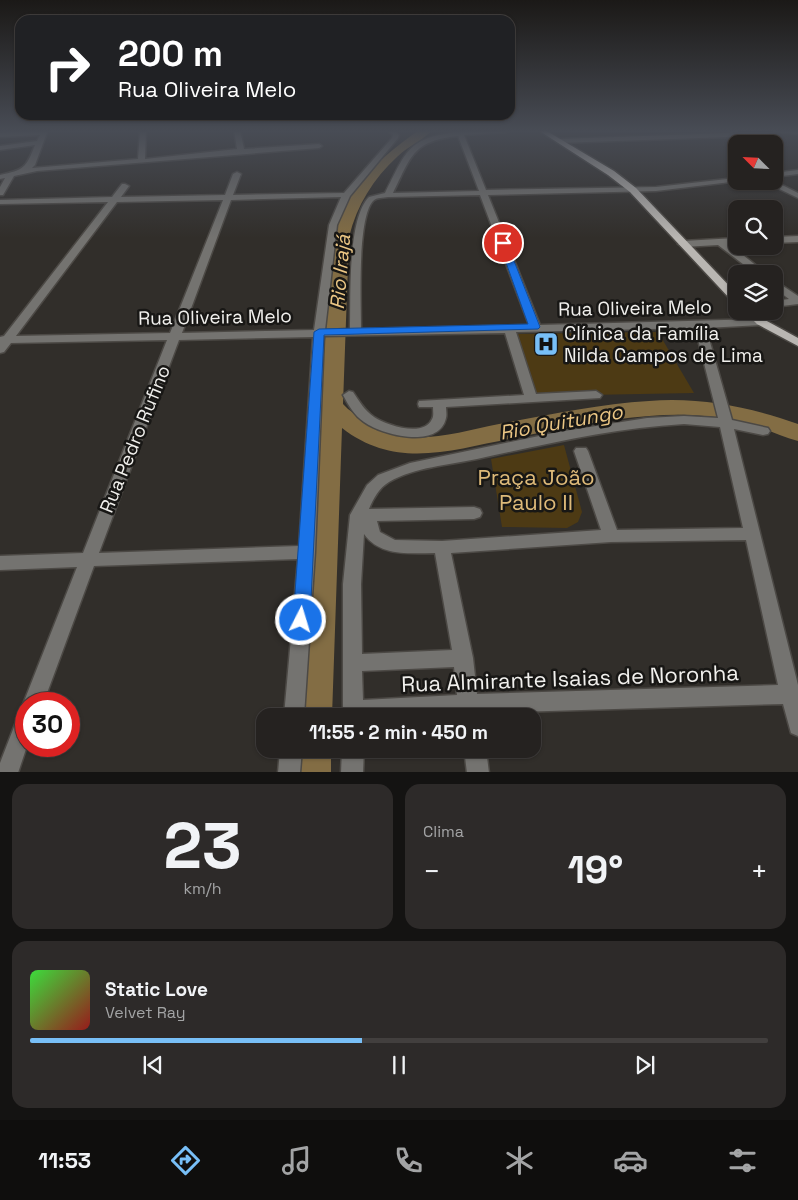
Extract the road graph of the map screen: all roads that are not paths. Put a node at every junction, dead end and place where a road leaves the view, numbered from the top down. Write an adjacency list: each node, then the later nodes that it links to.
1 (29, 166): 7 (street)
2 (82, 166): 7 (street)
3 (371, 166): 19 (street)
4 (403, 166): 20 (street)
5 (474, 166): 17 (street)
6 (599, 166): 16 (main road)
7 (24, 171): 11 (street)
8 (798, 172): 10 (street)
9 (237, 174): 22 (street, Rua Pedro Rufino)
10 (783, 174)
11 (10, 175): 12 (street); 18 (street)
12 (0, 178)
13 (728, 181): 16 (street)
14 (124, 186): 23 (street)
15 (783, 189): 21 (street)
16 (633, 190): 17 (street); 30 (main road)
17 (484, 192): 20 (street); 39 (street)
18 (0, 193)
19 (346, 195): 22 (street); 42 (street)
20 (388, 195): 41 (street)
21 (798, 196)
22 (229, 197): 23 (street); 43 (street, Rua Pedro Rufino)
23 (115, 199): 24 (street); 44 (street)
24 (0, 202)
25 (798, 239): 26 (street)
26 (783, 240)
27 (720, 242): 28 (street); 30 (street); 32 (street)
28 (728, 242)
29 (783, 242): 31 (street)
30 (683, 244): 34 (main road)
31 (798, 250)
32 (750, 265)
33 (783, 290): 35 (street)
34 (728, 291)
35 (798, 301): 36 (street)
36 (783, 303)
37 (761, 322): 38 (street, Rua Oliveira Melo); 45 (main road)
38 (700, 325): 39 (street, Rua Oliveira Melo); 52 (street)
39 (534, 327): 40 (street, Rua Oliveira Melo)
40 (509, 328): 41 (street, Rua Oliveira Melo); 49 (street)
41 (351, 331): 42 (street, Rua Oliveira Melo)
42 (321, 332): 43 (street, Rua Oliveira Melo); 60 (street)
43 (176, 336): 44 (street, Rua Oliveira Melo); 61 (street, Rua Pedro Rufino)
44 (4, 340): 46 (street)
45 (798, 343)
46 (0, 350)
47 (349, 394): 50 (street)
48 (596, 395): 49 (street)
49 (531, 397): 50 (street)
50 (439, 403): 51 (street)
51 (424, 404)
52 (723, 413): 53 (street); 56 (street); 57 (street)
53 (763, 431)
54 (581, 450): 58 (street)
55 (474, 513): 56 (street)
56 (363, 515): 59 (street); 64 (street)
57 (752, 534): 58 (street); 66 (street)
58 (611, 536): 59 (street)
59 (442, 547): 63 (street)
60 (307, 552): 61 (street); 67 (street)
61 (87, 562): 62 (street); 65 (street, Rua Pedro Rufino)
62 (0, 563)
63 (463, 658): 64 (street); 69 (street)
64 (352, 663): 68 (street)
65 (38, 692)
66 (790, 694): 70 (street, Rua Almirante Isaias de Noronha); 71 (street)
67 (295, 708)
68 (353, 708)
69 (469, 708)
70 (509, 708)
71 (798, 726)
72 (15, 749): 76 (street)
73 (290, 758): 77 (street)
74 (352, 758): 78 (street)
75 (476, 758): 79 (street)
76 (6, 772)
77 (289, 772)
78 (352, 772)
79 (478, 772)

